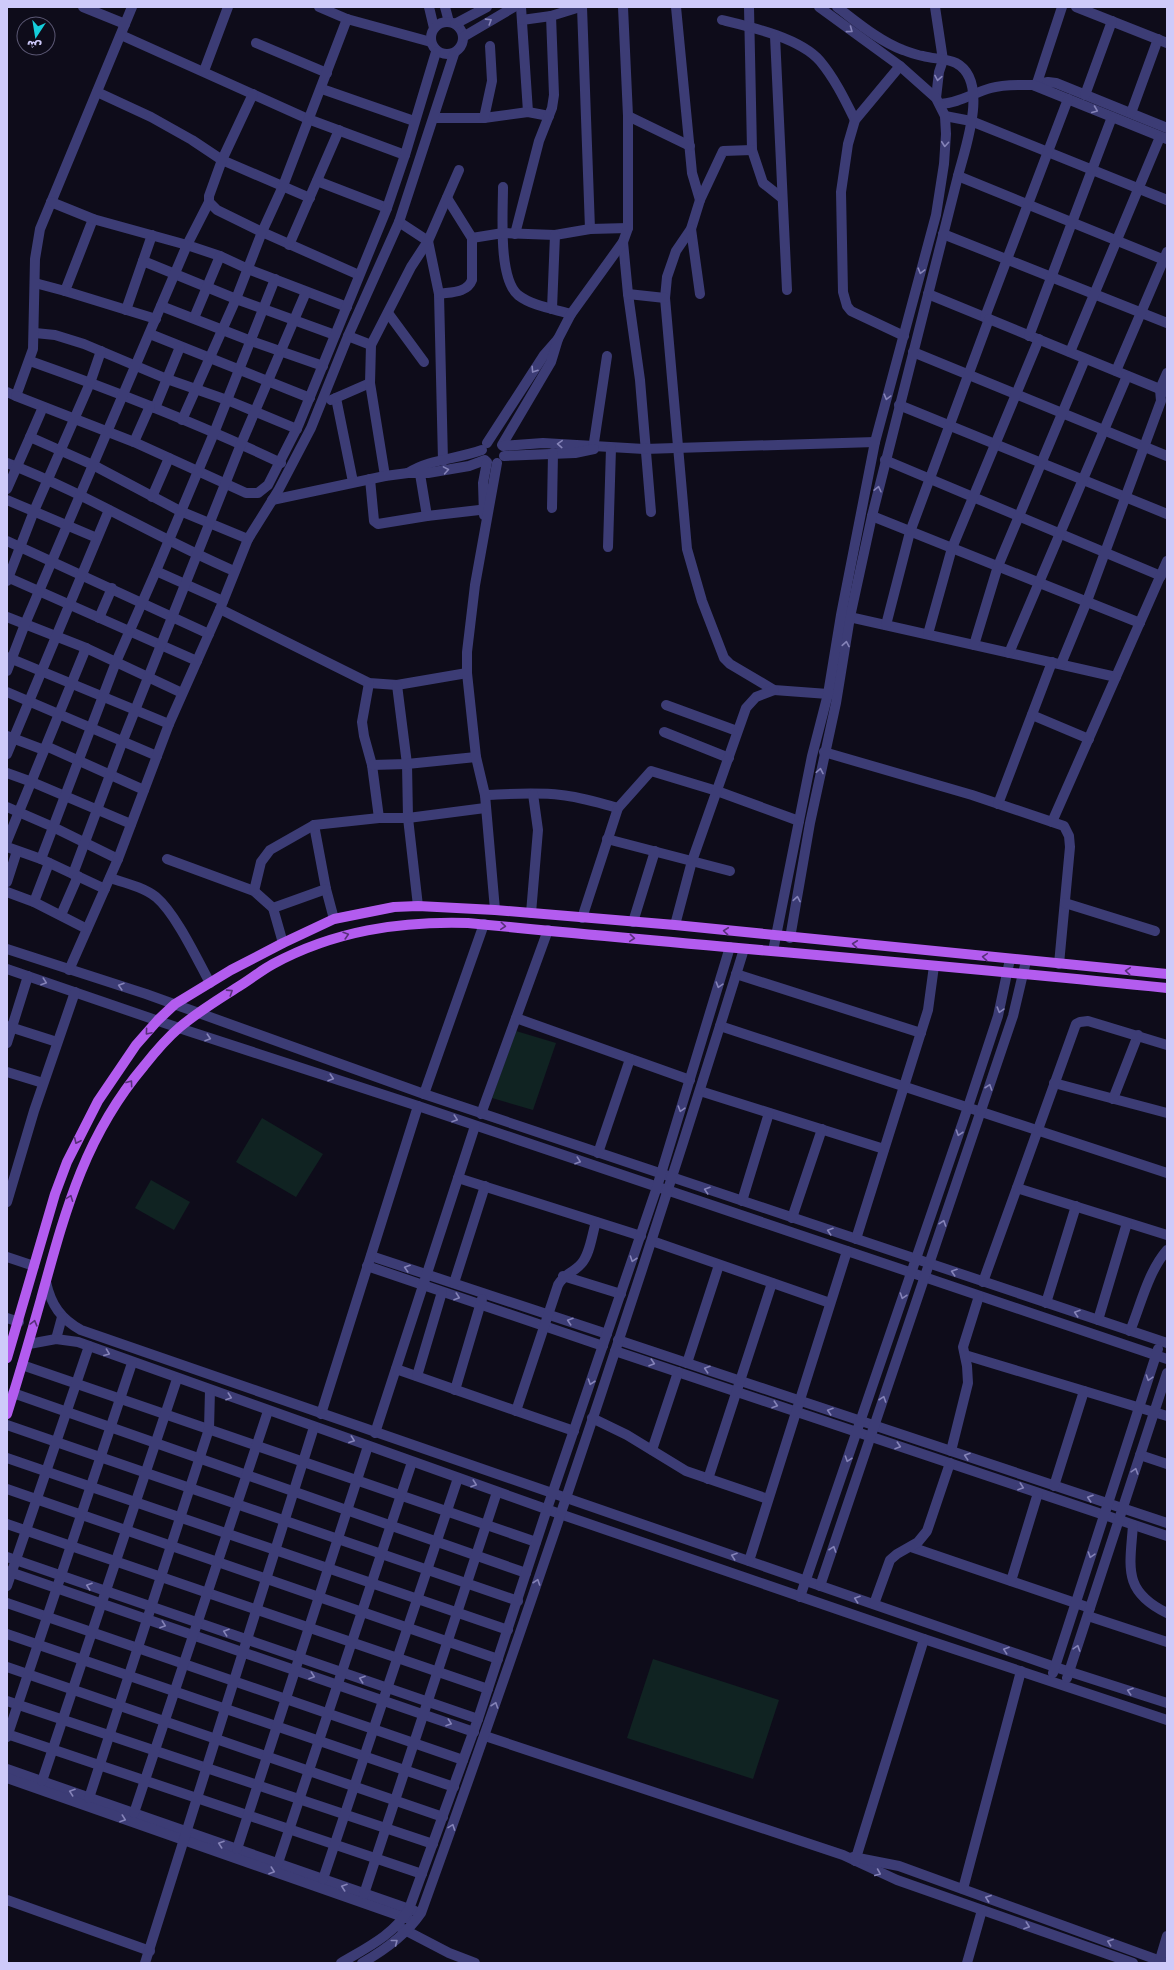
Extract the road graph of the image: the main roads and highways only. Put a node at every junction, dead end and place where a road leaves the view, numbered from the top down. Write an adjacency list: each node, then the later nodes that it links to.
1 (1167, 974): 3 (main road, one-way to 3)
2 (1167, 988): 4 (main road, one-way to 2)
3 (7, 1356)
4 (7, 1414)

